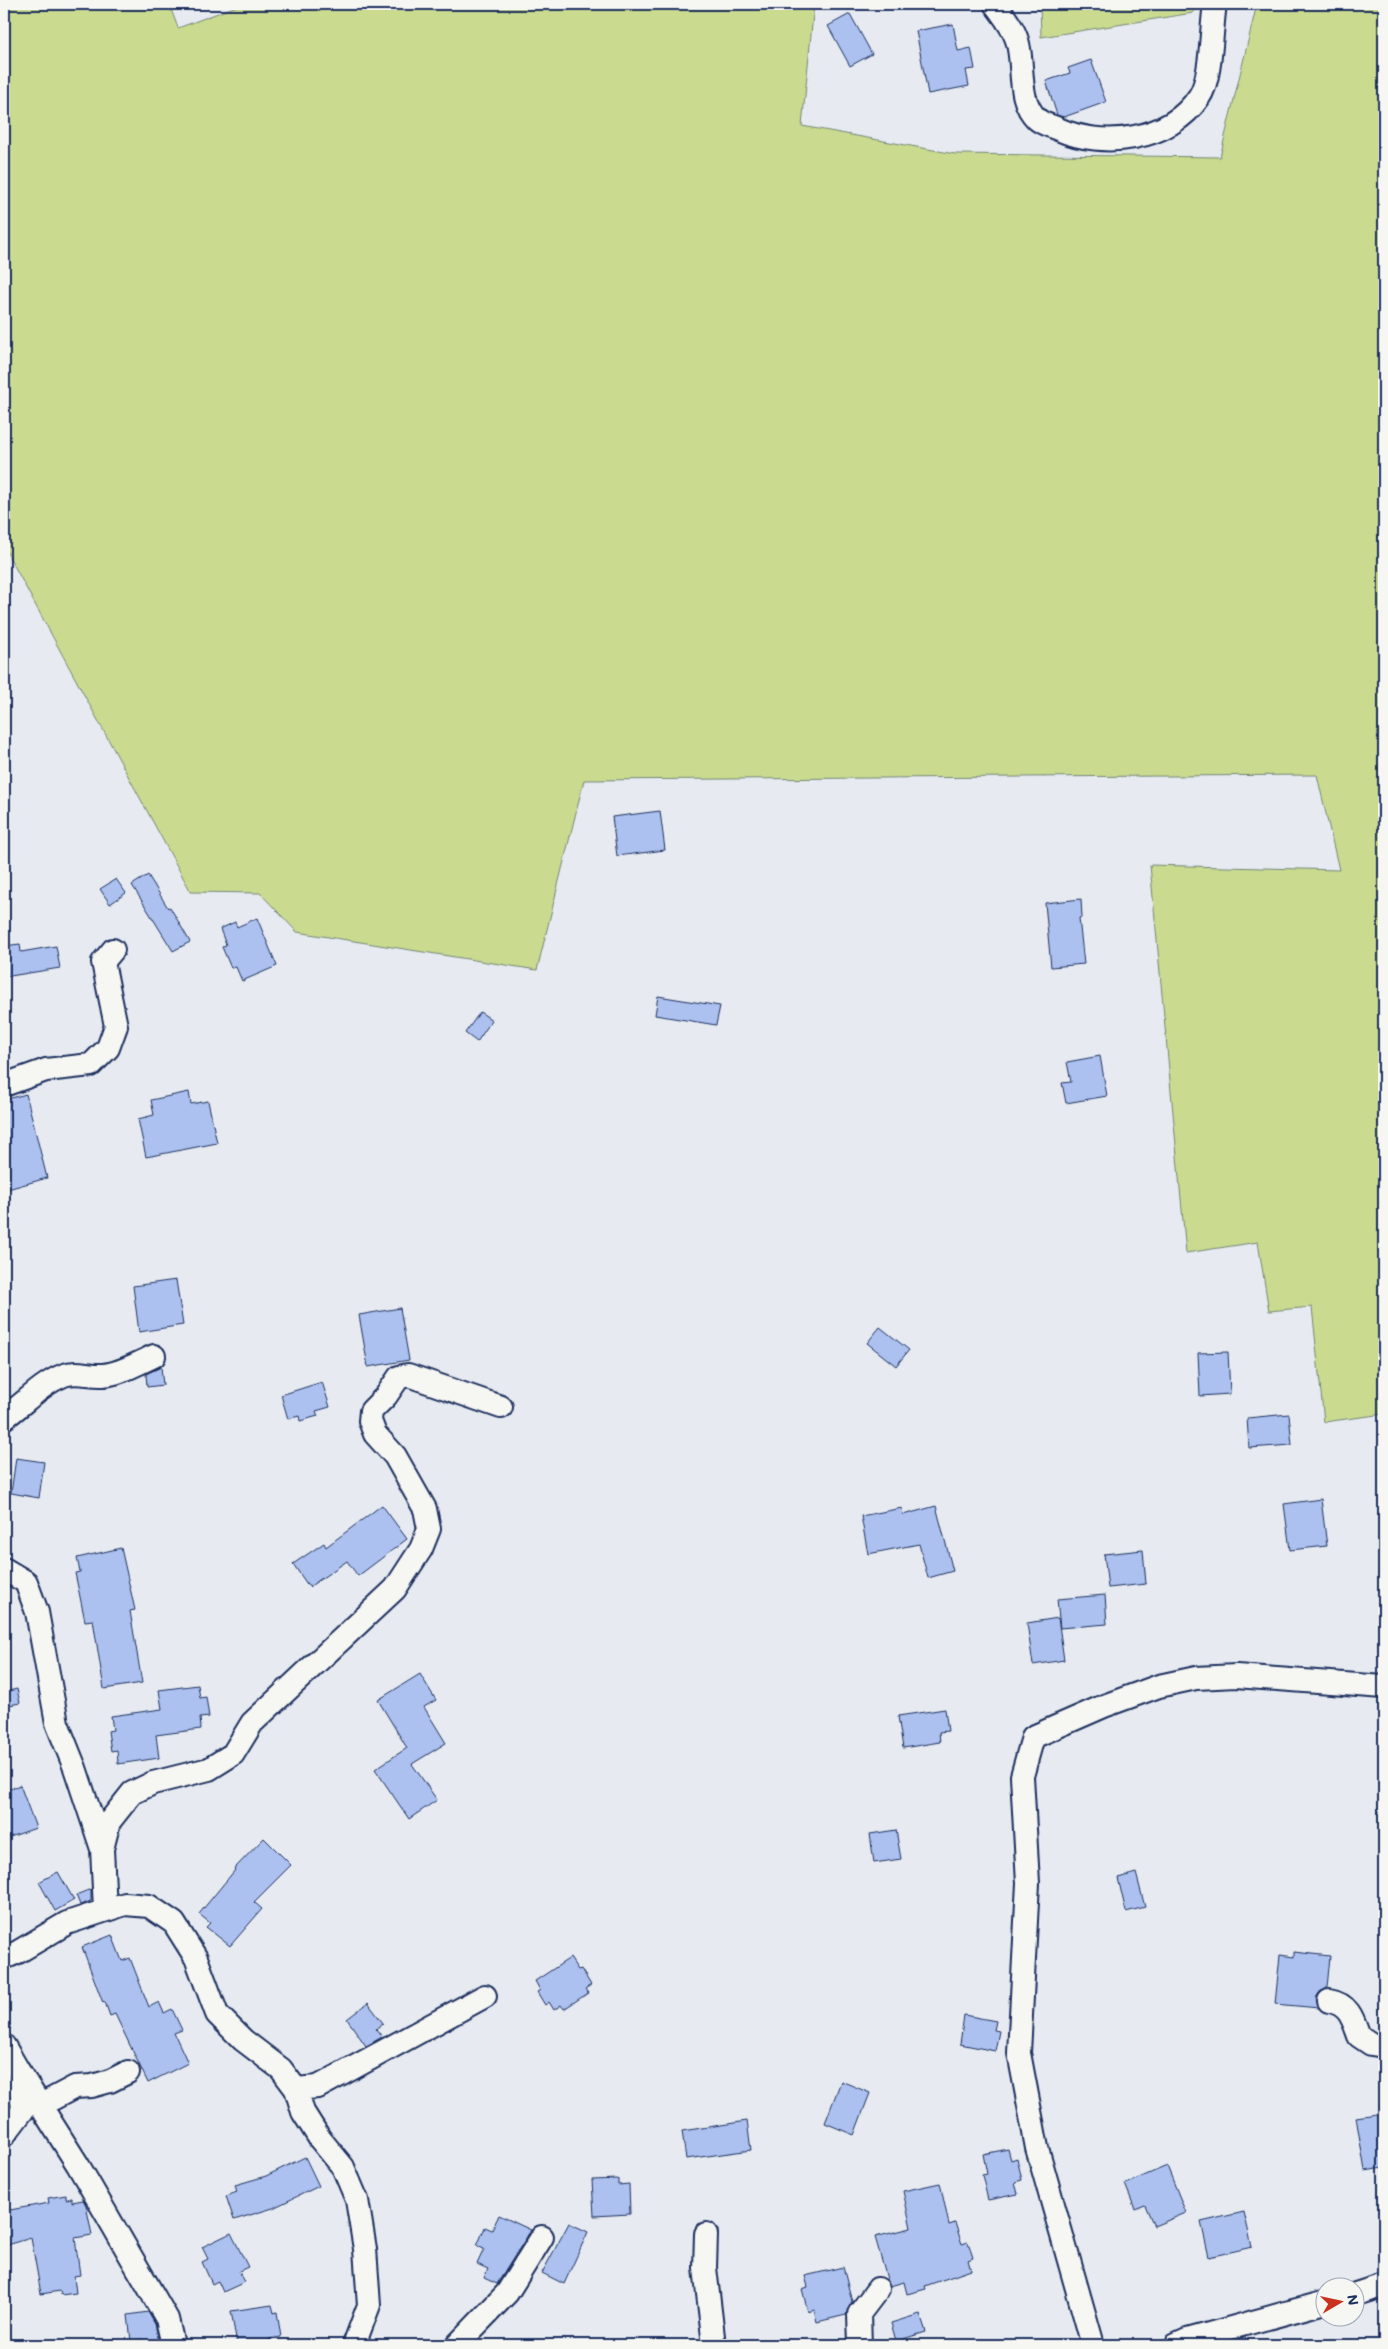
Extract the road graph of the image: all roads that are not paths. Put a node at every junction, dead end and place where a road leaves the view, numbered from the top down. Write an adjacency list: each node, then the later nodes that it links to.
1 (995, 4): 2 (street)
2 (1215, 4)
3 (113, 950): 4 (street)
4 (4, 1085)
5 (154, 1356): 7 (street)
6 (501, 1407): 10 (street)
7 (4, 1418)
8 (4, 1568): 10 (street)
9 (1384, 1687): 33 (street)
10 (102, 1849): 11 (street)
11 (105, 1908): 12 (street); 19 (street)
12 (4, 1958)
13 (485, 1996): 19 (street)
14 (1329, 2001): 16 (street)
15 (4, 2046): 17 (street)
16 (1384, 2046)
17 (18, 2070): 20 (street); 21 (street)
18 (128, 2072): 20 (street)
19 (296, 2089): 29 (street)
20 (39, 2106): 28 (street)
21 (4, 2135)
22 (706, 2234): 31 (street)
23 (542, 2237): 30 (street)
24 (1384, 2285): 26 (street)
25 (878, 2289): 32 (street)
26 (1366, 2291)
27 (1316, 2305): 34 (street)
28 (173, 2345)
29 (354, 2345)
30 (457, 2345)
31 (714, 2345)
32 (860, 2345)
33 (1094, 2345)
34 (1176, 2345)

